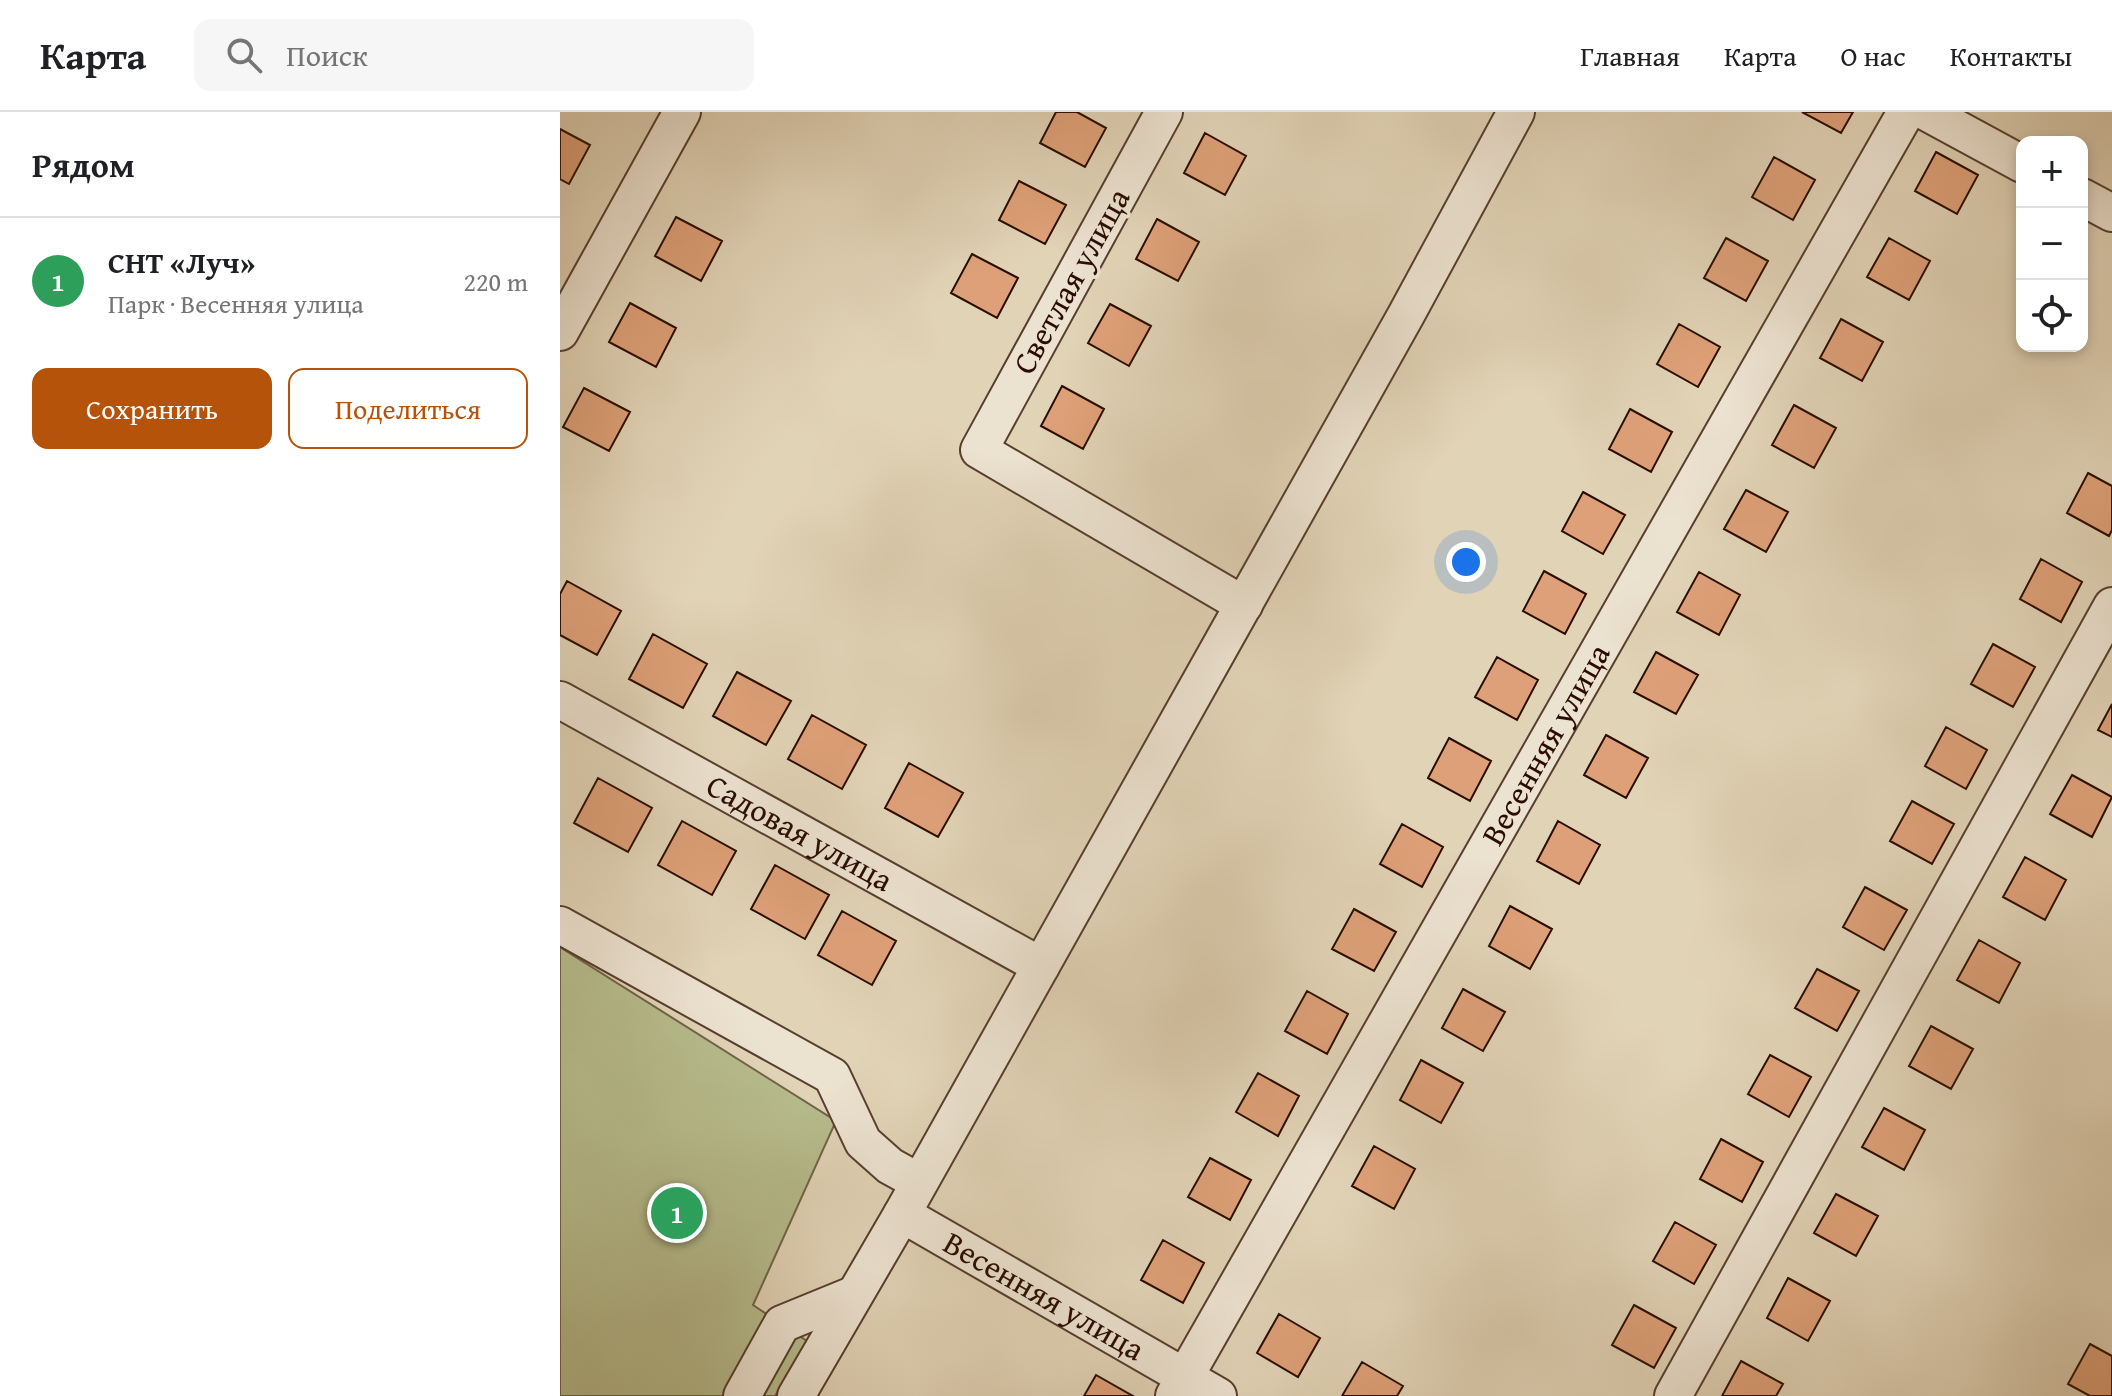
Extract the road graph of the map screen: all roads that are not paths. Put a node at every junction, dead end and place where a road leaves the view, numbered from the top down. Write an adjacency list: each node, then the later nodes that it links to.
1 (682, 112): 9 (street)
2 (1164, 112): 10 (street, Светлая улица)
3 (1516, 112): 10 (street)
4 (1906, 112): 18 (street, Весенняя улица)
5 (1926, 112): 6 (street)
6 (2016, 161)
7 (2088, 200): 8 (street)
8 (2112, 213)
9 (560, 332)
10 (1244, 605): 14 (street)
11 (2112, 606): 22 (street)
12 (560, 700): 14 (street, Садовая улица)
13 (560, 925): 15 (street)
14 (1041, 966): 15 (street)
15 (919, 1182): 16 (street)
16 (902, 1214): 17 (street); 18 (street, Весенняя улица)
17 (853, 1295): 19 (street); 20 (street)
18 (1180, 1386): 21 (street, Весенняя улица)
19 (742, 1396)
20 (796, 1396)
21 (1218, 1396)
22 (1673, 1396)

